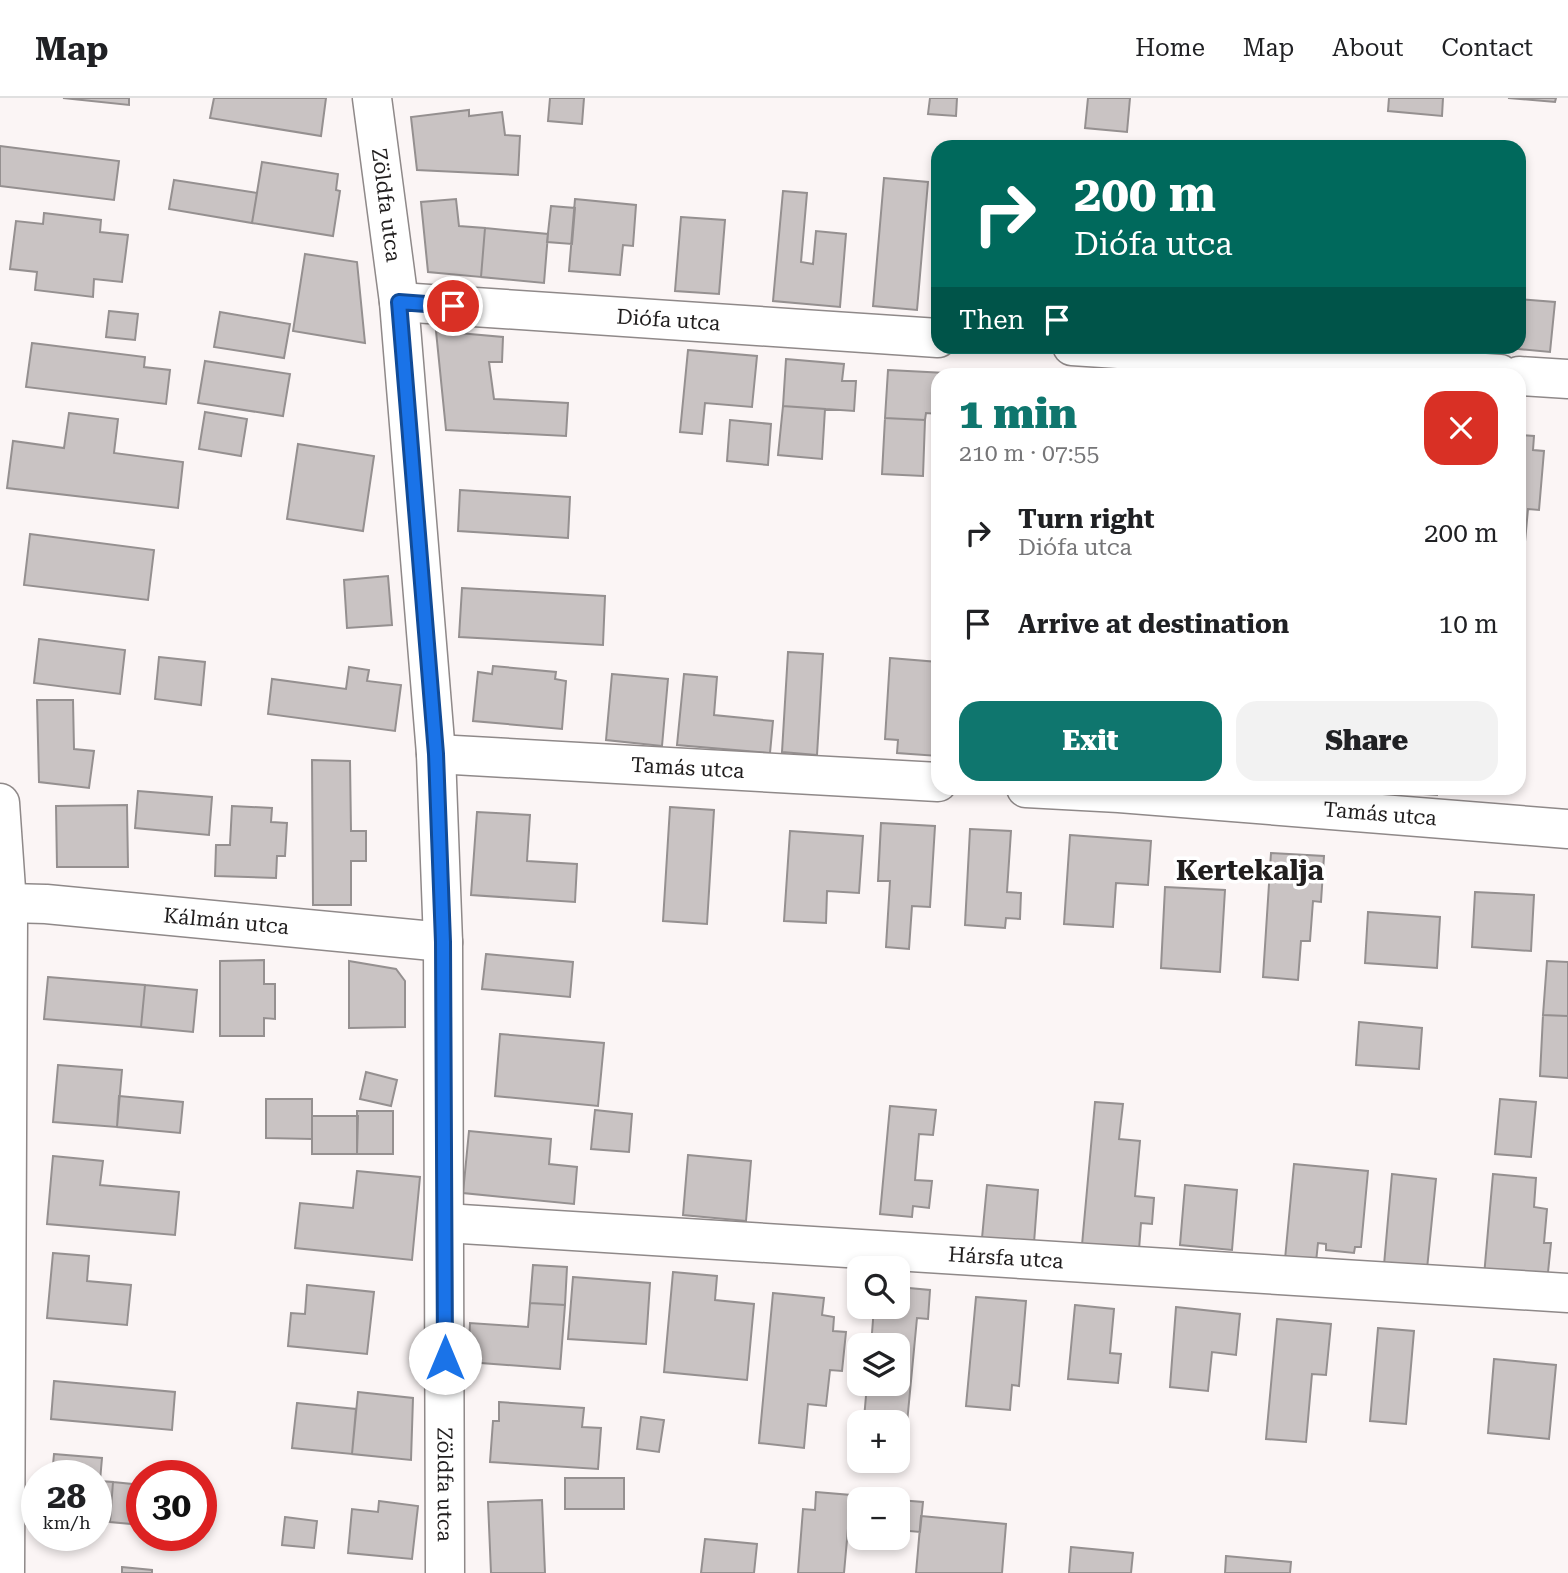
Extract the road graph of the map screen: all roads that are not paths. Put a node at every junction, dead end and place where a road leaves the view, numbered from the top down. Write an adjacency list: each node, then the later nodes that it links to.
1 (372, 98): 2 (street, Zöldfa utca)
2 (399, 302): 3 (street, Diófa utca); 8 (street, Zöldfa utca)
3 (931, 338)
4 (1194, 354): 5 (street)
5 (1408, 368)
6 (1526, 376): 7 (street)
7 (1568, 379)
8 (436, 754): 9 (street, Tamás utca); 14 (street, Zöldfa utca)
9 (931, 782)
10 (1144, 795): 12 (street, Tamás utca)
11 (0, 803): 13 (street)
12 (1568, 829)
13 (5, 913): 14 (street, Kálmán utca); 17 (street)
14 (443, 942): 15 (street, Zöldfa utca)
15 (445, 1223): 16 (street, Hársfa utca); 18 (street, Zöldfa utca)
16 (1568, 1293)
17 (5, 1573)
18 (445, 1573)

